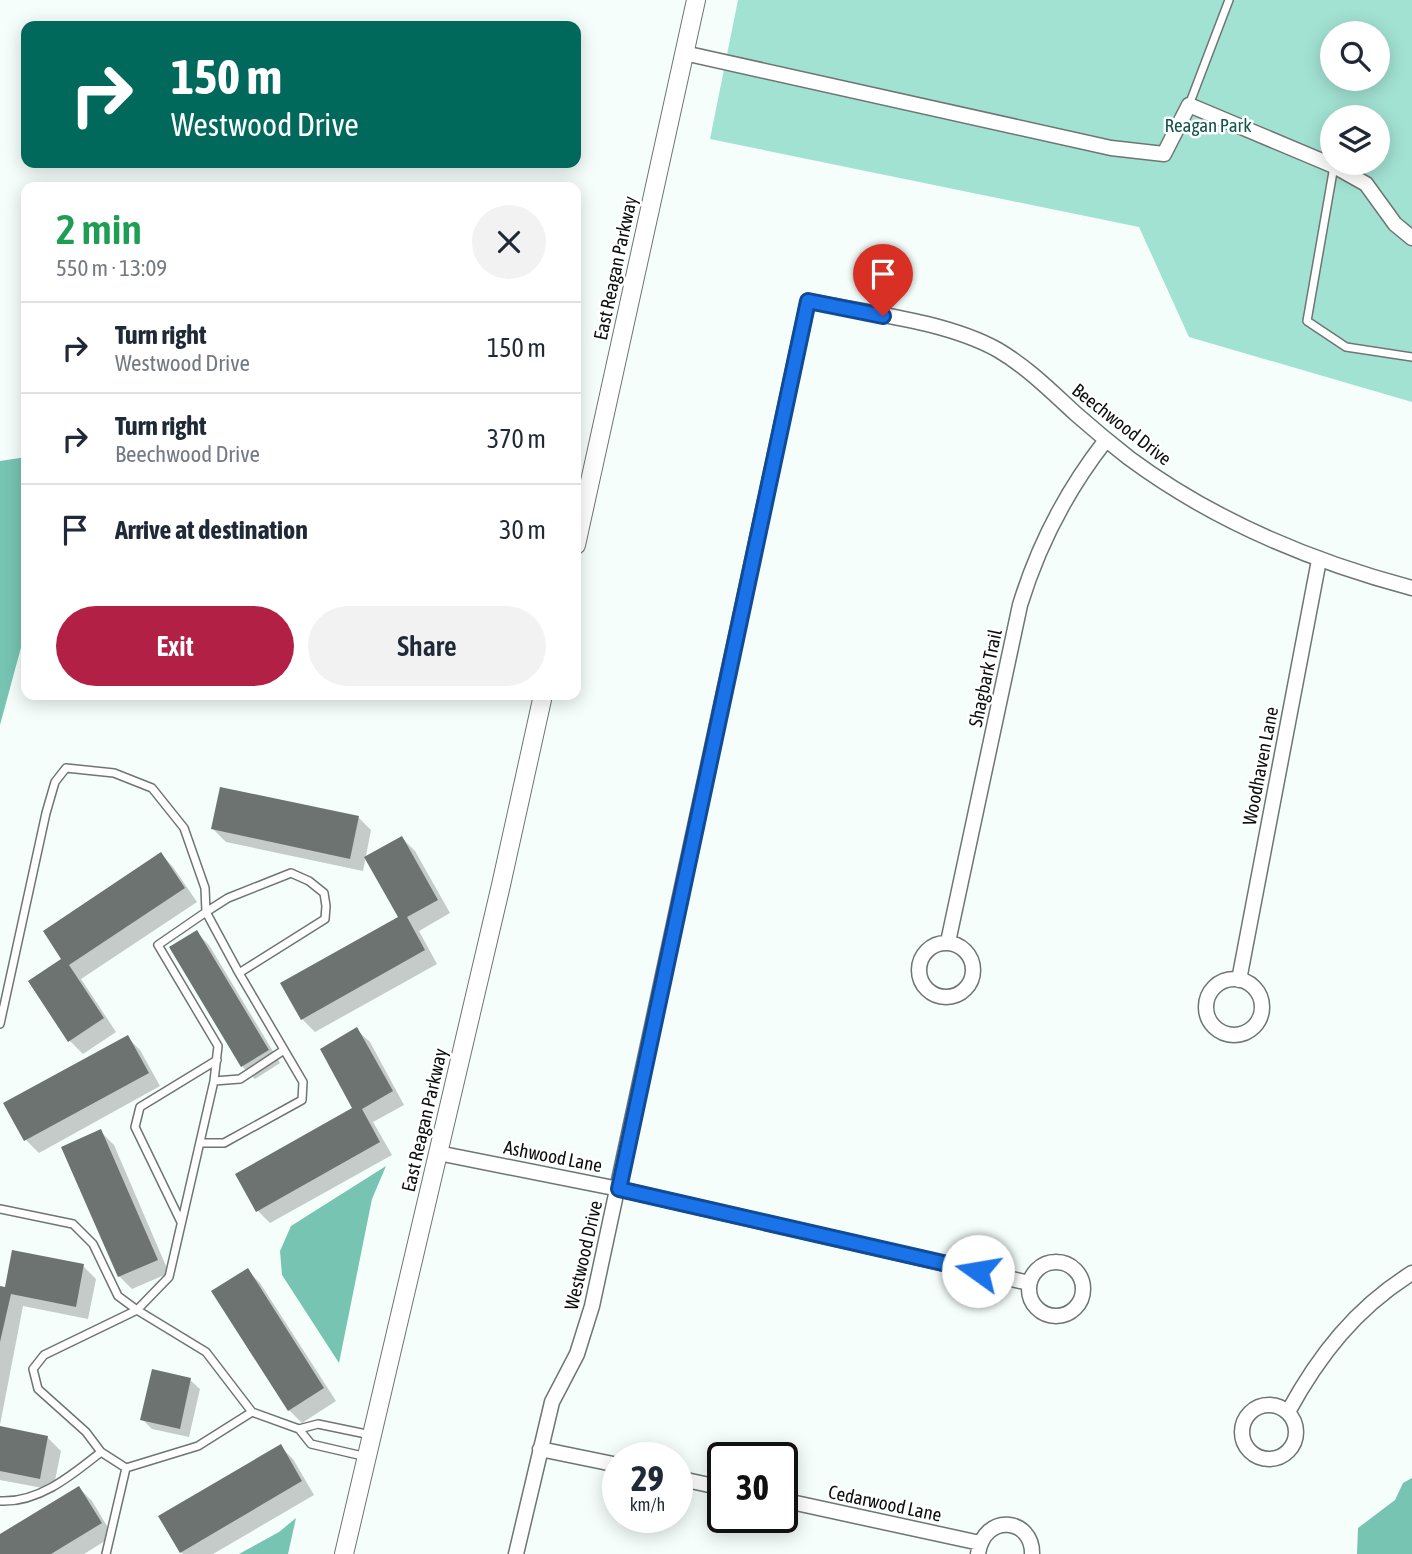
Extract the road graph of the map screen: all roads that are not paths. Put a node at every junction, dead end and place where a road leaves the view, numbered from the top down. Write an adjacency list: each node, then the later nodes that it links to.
1 (696, 0): 3 (street, East Reagan Parkway)
2 (1229, 0): 4 (lane)
3 (684, 53): 4 (street); 12 (street, East Reagan Parkway)
4 (1189, 105): 5 (street)
5 (1320, 160)
6 (1332, 175): 10 (lane)
7 (1350, 175): 8 (street)
8 (1412, 238)
9 (808, 301): 11 (street, Beechwood Drive); 26 (street, Westwood Drive)
10 (1412, 357)
11 (1106, 440): 13 (street, Beechwood Drive); 17 (street, Shagbark Trail)
12 (581, 522)
13 (1319, 560): 14 (street, Beechwood Drive); 19 (street, Woodhaven Lane)
14 (1412, 587)
15 (541, 700): 25 (street, East Reagan Parkway)
16 (206, 912): 18 (lane); 18 (lane); 20 (lane); 22 (lane)
17 (948, 942)
18 (239, 973): 21 (lane)
19 (1240, 979): 19 (street)
20 (0, 1024)
21 (284, 1049): 23 (lane); 24 (lane)
22 (217, 1060): 23 (lane); 28 (lane)
23 (214, 1080): 24 (lane)
24 (201, 1143): 28 (lane)
25 (438, 1153): 26 (street, Ashwood Lane); 35 (street, East Reagan Parkway)
26 (619, 1189): 30 (street, Ashwood Lane); 36 (street, Westwood Drive)
27 (0, 1209): 31 (lane)
28 (181, 1222): 31 (lane)
29 (1412, 1273): 33 (street)
30 (1029, 1283)
31 (136, 1310): 32 (lane); 37 (lane)
32 (252, 1412): 34 (lane); 40 (lane)
33 (1288, 1412)
34 (299, 1429): 35 (lane); 38 (lane)
35 (372, 1436): 38 (street, East Reagan Parkway)
36 (540, 1449): 39 (street); 46 (street, Westwood Drive)
37 (101, 1452): 40 (lane); 41 (lane)
38 (367, 1457): 45 (street, East Reagan Parkway)
39 (602, 1462)
40 (126, 1468): 44 (lane)
41 (0, 1501)
42 (798, 1504): 43 (street, Cedarwood Lane)
43 (979, 1548): 47 (street, Cedarwood Lane)
44 (106, 1554)
45 (344, 1554)
46 (516, 1554)
47 (1032, 1554)

